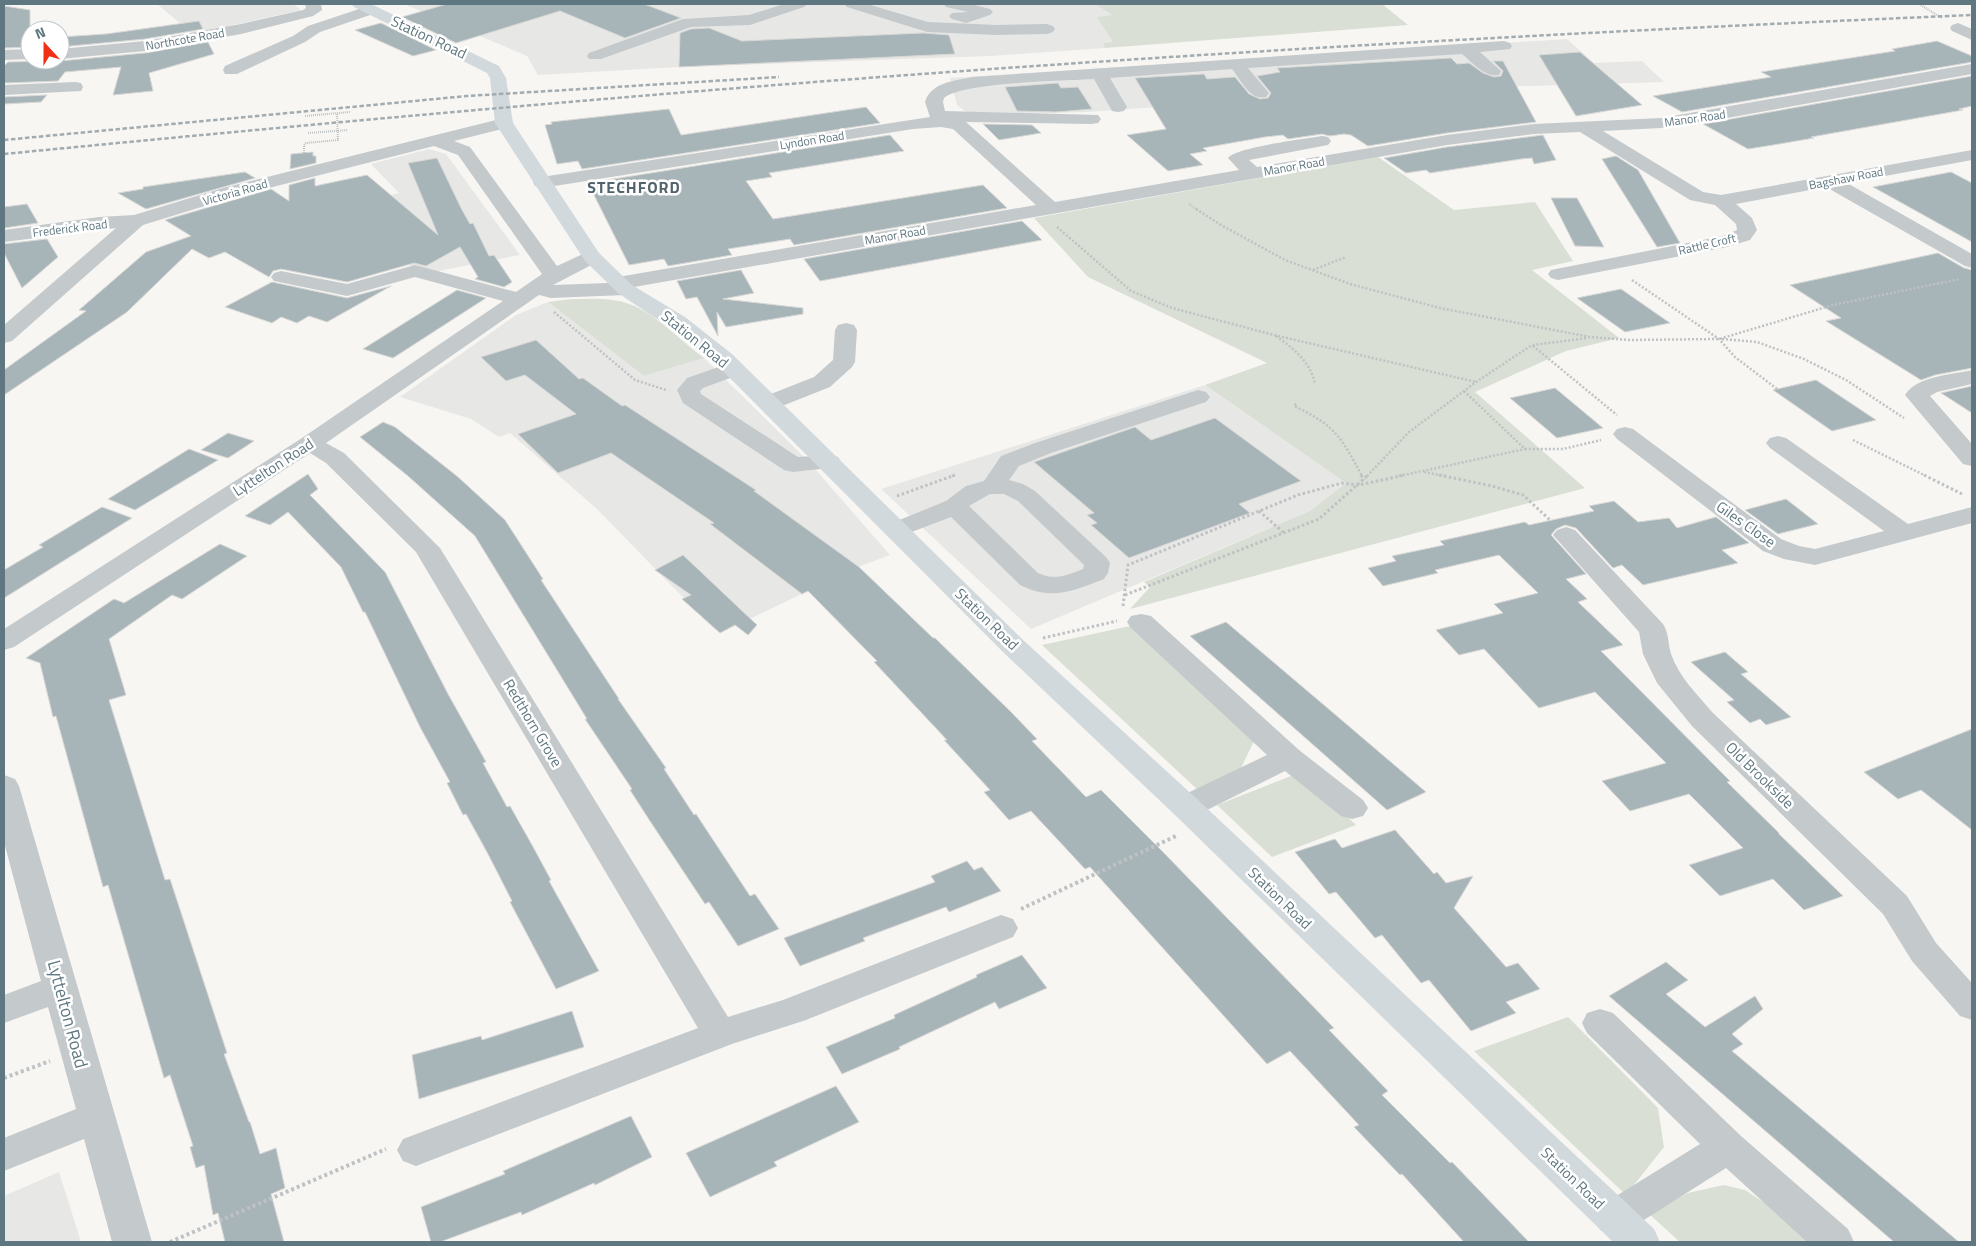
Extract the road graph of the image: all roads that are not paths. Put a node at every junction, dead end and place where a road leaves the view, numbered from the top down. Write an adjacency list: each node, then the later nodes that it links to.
1 (799, 4): 6 (street)
2 (852, 4): 8 (street)
3 (722, 6): 6 (street)
4 (365, 7): 18 (street); 27 (main road, Station Road)
5 (310, 8): 12 (street, Northcote Road)
6 (689, 22): 15 (street)
7 (1958, 28): 9 (street)
8 (1047, 29)
9 (1972, 35)
10 (1504, 46): 11 (street)
11 (1466, 49): 16 (street); 19 (street)
12 (70, 53)
13 (20, 54): 14 (street)
14 (4, 55)
15 (595, 56)
16 (1236, 64): 20 (street); 23 (street)
17 (1972, 69): 28 (street, Manor Road)
18 (231, 70)
19 (1492, 71)
20 (1099, 73): 24 (street); 25 (street)
21 (75, 87): 22 (street)
22 (5, 91)
23 (1260, 93)
24 (1118, 107)
25 (940, 119): 26 (street); 34 (street, Lyndon Road); 36 (street, Lyndon Road)
26 (1092, 119)
27 (503, 122): 29 (street, Victoria Road); 34 (main road, Station Road)
28 (1584, 127): 32 (street, Manor Road); 35 (street, Rattle Croft)
29 (435, 140): 37 (street, Victoria Road); 44 (street)
30 (1322, 141): 32 (street)
31 (1969, 158): 33 (street, Bagshaw Road)
32 (1252, 173): 36 (street, Manor Road)
33 (1829, 181): 35 (street, Bagshaw Road); 40 (street)
34 (542, 182): 39 (main road, Station Road)
35 (1720, 201): 41 (street, Rattle Croft)
36 (1044, 209): 43 (street, Manor Road)
37 (136, 221): 38 (street, Frederick Road); 46 (street, Victoria Road)
38 (4, 236)
39 (592, 257): 43 (main road, Station Road); 44 (street, Lyttelton Road)
40 (1968, 270)
41 (1558, 274)
42 (281, 277): 44 (street)
43 (621, 286): 44 (street); 47 (main road, Station Road)
44 (540, 289): 52 (street, Lyttelton Road)
45 (846, 330): 50 (street)
46 (4, 336)
47 (733, 368): 50 (main road, Station Road); 55 (street)
48 (1972, 376): 54 (street)
49 (1198, 397): 56 (street)
50 (769, 404): 55 (main road, Station Road)
51 (1625, 434): 60 (street, Giles Close)
52 (310, 442): 63 (street, Lyttelton Road); 73 (street, Redthorn Grove)
53 (1778, 443): 60 (street)
54 (1972, 459)
55 (829, 462): 59 (main road, Station Road)
56 (993, 485): 58 (street); 58 (street)
57 (1968, 505): 60 (street, Giles Close)
58 (955, 506): 59 (street)
59 (896, 530): 67 (main road, Station Road)
60 (1904, 533)
61 (1566, 535): 70 (street, Old Brookside)
62 (1129, 617): 64 (street)
63 (4, 641)
64 (1288, 757): 66 (street); 67 (street)
65 (4, 786): 69 (street, Lyttelton Road)
66 (1352, 808)
67 (1194, 815): 78 (main road, Station Road)
68 (1001, 928): 73 (street)
69 (61, 988): 71 (street); 74 (street, Lyttelton Road)
70 (1972, 1006)
71 (4, 1009)
72 (1600, 1022): 75 (street)
73 (720, 1034): 76 (street)
74 (97, 1117): 77 (street); 79 (street, Lyttelton Road)
75 (1728, 1147): 78 (street); 80 (street)
76 (416, 1150)
77 (4, 1155)
78 (1627, 1230)
79 (132, 1242)
80 (1834, 1242)

